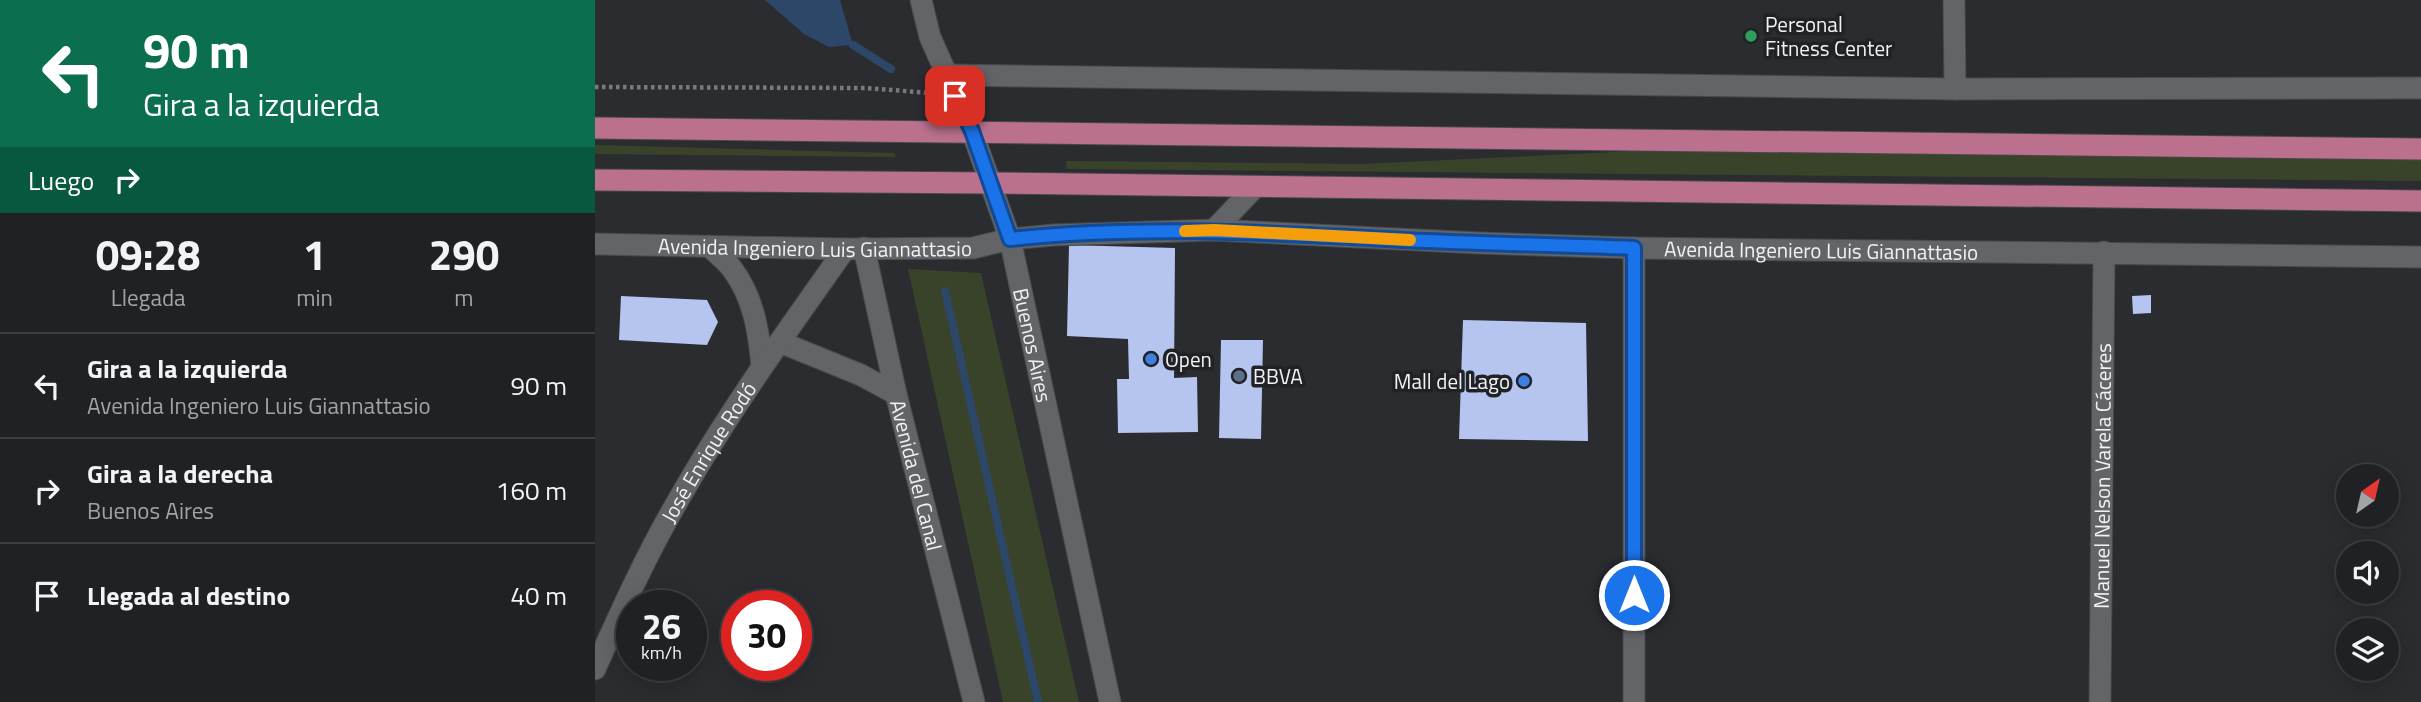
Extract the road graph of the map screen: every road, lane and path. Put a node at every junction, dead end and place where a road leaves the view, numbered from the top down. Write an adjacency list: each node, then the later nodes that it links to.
1 (921, 0): 3 (street, Buenos Aires)
2 (1954, 0): 6 (street)
3 (948, 75): 6 (street); 7 (street, Buenos Aires)
4 (595, 87): 7 (path)
5 (2421, 88): 6 (street)
6 (1955, 89)
7 (955, 96): 9 (street, Buenos Aires)
8 (595, 128): 9 (main road)
9 (972, 131): 10 (main road); 12 (street, Buenos Aires)
10 (2421, 149)
11 (595, 180): 12 (main road)
12 (991, 183): 13 (main road); 16 (street, Buenos Aires)
13 (1255, 187): 14 (main road); 15 (street)
14 (2421, 201)
15 (1214, 230): 16 (street, Avenida Ingeniero Luis Giannattasio); 20 (street, Avenida Ingeniero Luis Giannattasio)
16 (1010, 239): 19 (street, Avenida Ingeniero Luis Giannattasio); 28 (street, Buenos Aires)
17 (595, 244): 18 (street, Avenida Ingeniero Luis Giannattasio)
18 (709, 246): 19 (street, Avenida Ingeniero Luis Giannattasio); 24 (street)
19 (854, 248): 23 (street, José Enrique Rodó); 25 (street, Avenida del Canal)
20 (1634, 248): 21 (street, Avenida Ingeniero Luis Giannattasio); 29 (street)
21 (2104, 252): 22 (street, Avenida Ingeniero Luis Giannattasio); 30 (street, Manuel Nelson Varela Cáceres)
22 (2421, 257)
23 (780, 342): 24 (street, José Enrique Rodó); 25 (street)
24 (762, 367): 26 (street, José Enrique Rodó)
25 (896, 394): 27 (street, Avenida del Canal)
26 (595, 669)
27 (974, 702)
28 (1110, 702)
29 (1634, 702)
30 (2100, 702)

